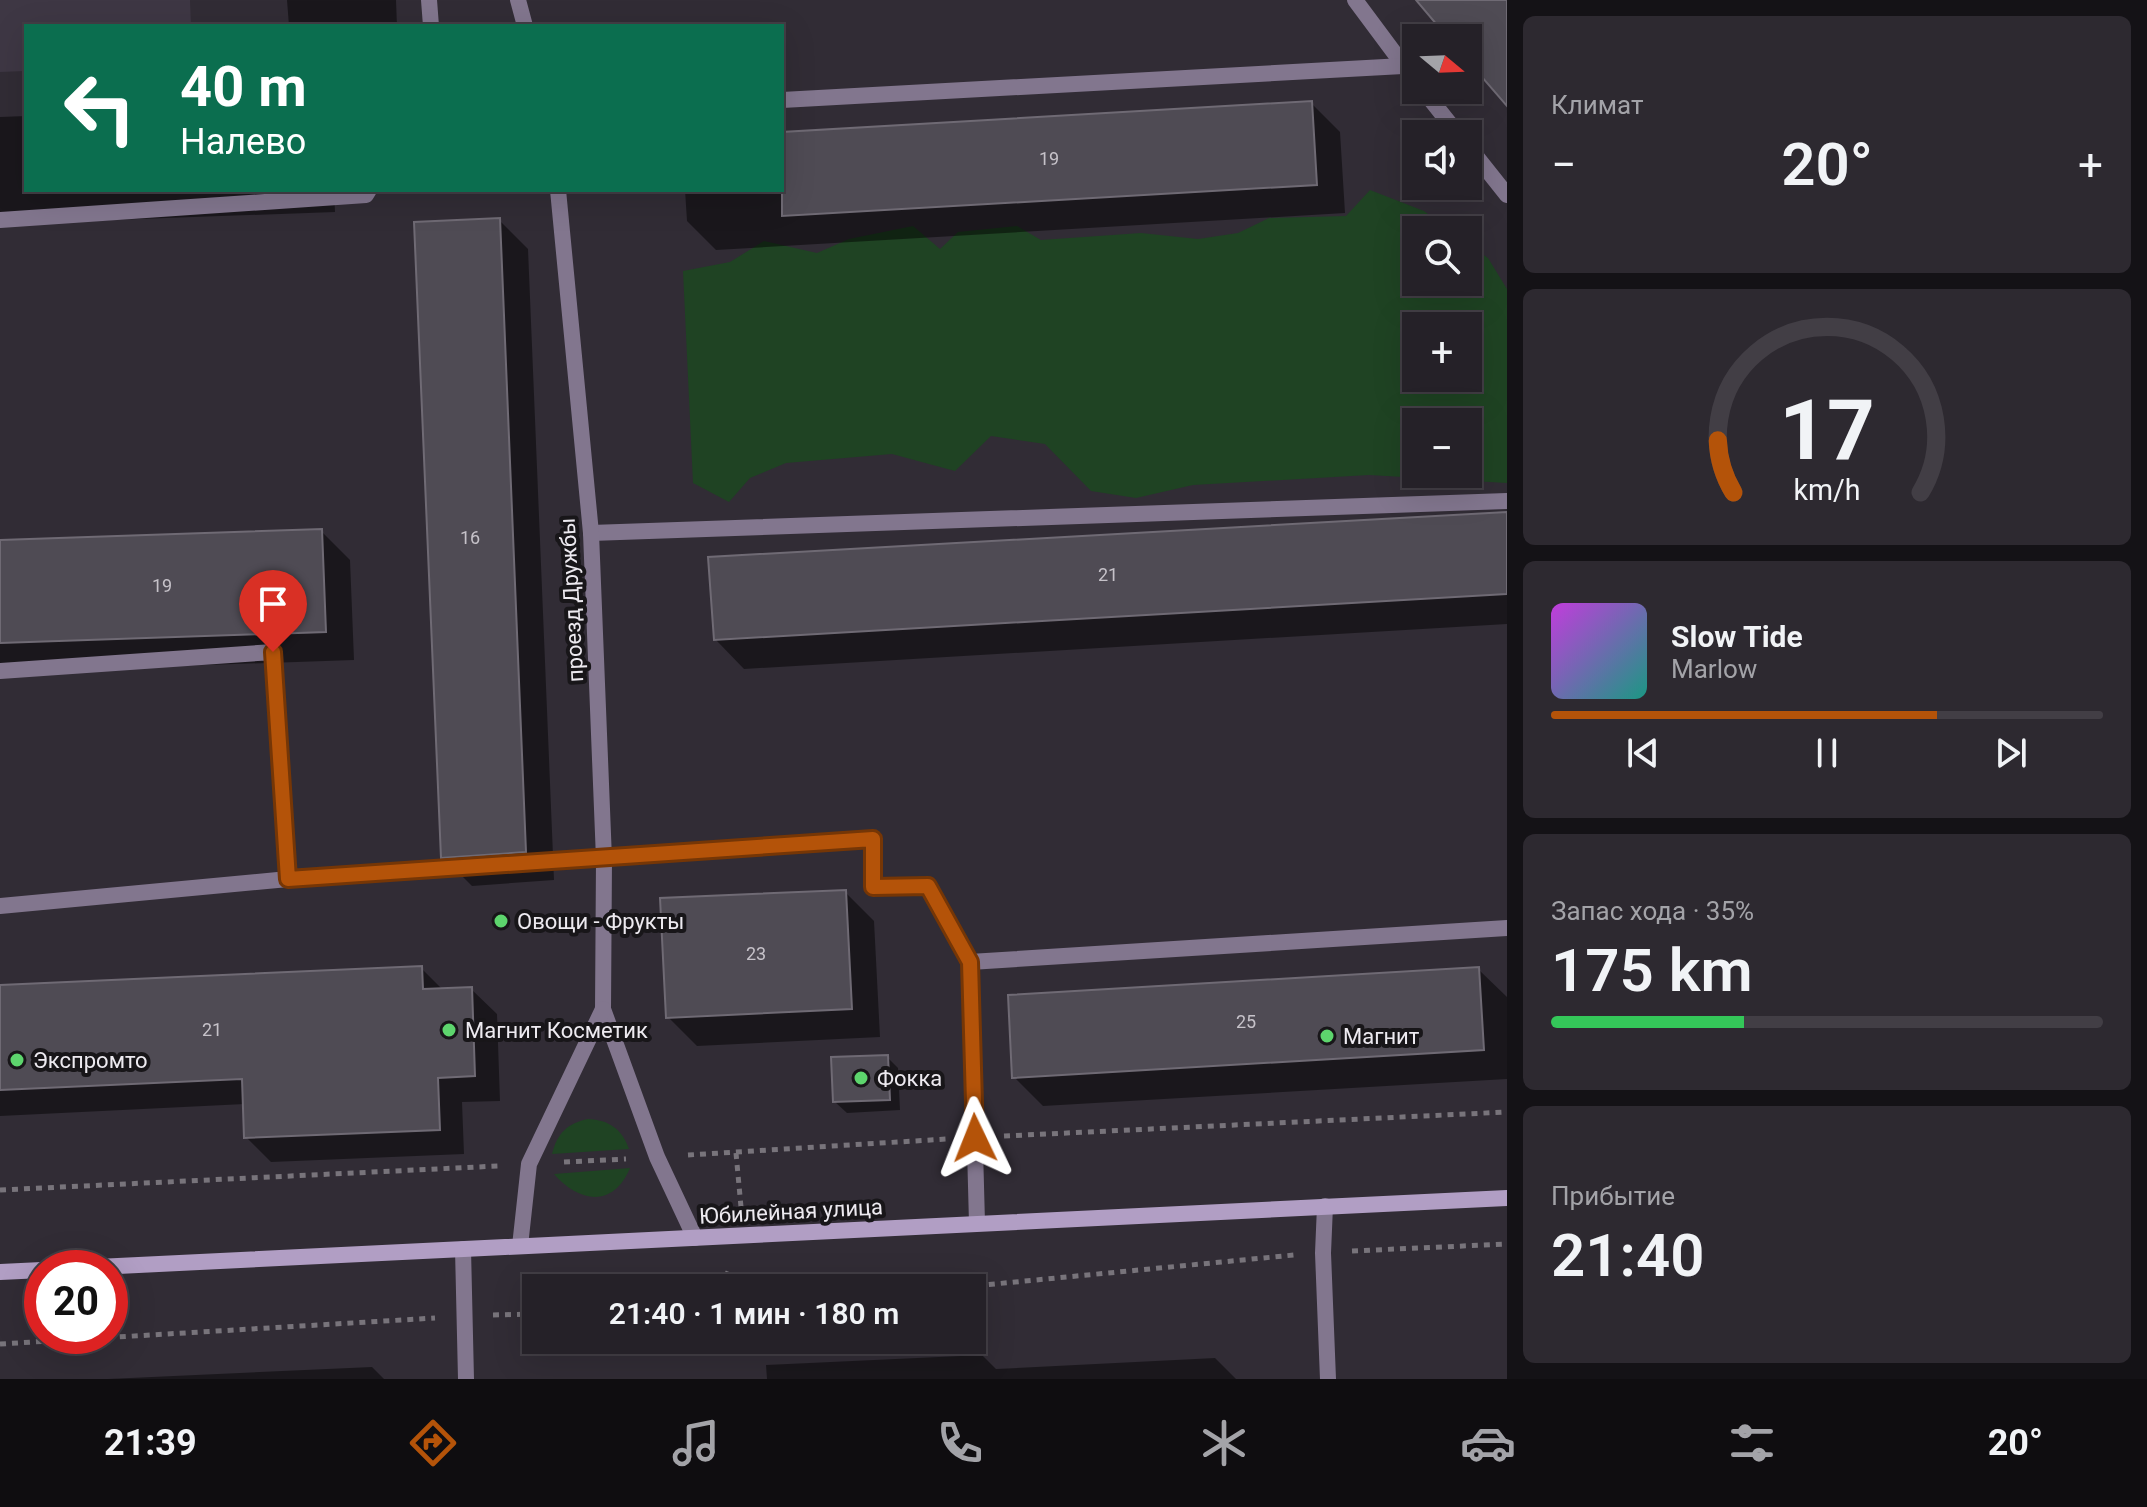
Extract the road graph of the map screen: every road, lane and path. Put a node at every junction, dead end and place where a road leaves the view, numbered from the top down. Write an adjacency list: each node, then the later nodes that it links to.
1 (429, 0): 4 (street)
2 (518, 0): 5 (street)
3 (1355, 0): 6 (street)
4 (431, 24)
5 (524, 24)
6 (1402, 65)
7 (1402, 66): 8 (street)
8 (784, 100)
9 (1434, 104): 10 (street)
10 (1447, 120)
11 (1482, 164): 14 (street)
12 (368, 192): 15 (street)
13 (558, 192): 17 (street, проезд Дружбы)
14 (1507, 195)
15 (0, 220)
16 (1507, 501): 17 (street)
17 (591, 533): 19 (street, проезд Дружбы)
18 (0, 671): 20 (street)
19 (604, 859): 20 (street); 23 (street); 24 (street, проезд Дружбы)
20 (288, 879): 21 (street)
21 (0, 906)
22 (1507, 928): 23 (street)
23 (970, 962): 26 (street)
24 (603, 1009): 27 (street, проезд Дружбы); 28 (street, проезд Дружбы)
25 (1507, 1112): 26 (path)
26 (975, 1138): 27 (path); 32 (street)
27 (657, 1157): 28 (path); 33 (street, проезд Дружбы)
28 (529, 1164): 29 (path); 35 (street, проезд Дружбы)
29 (0, 1190)
30 (1507, 1198): 31 (street, Юбилейная улица)
31 (1325, 1206): 32 (street, Юбилейная улица); 37 (street)
32 (977, 1223): 33 (street, Юбилейная улица)
33 (695, 1238): 35 (street, Юбилейная улица)
34 (1507, 1244): 37 (path)
35 (520, 1246): 36 (street, Юбилейная улица)
36 (463, 1249): 38 (street, Юбилейная улица); 43 (street)
37 (1323, 1253): 41 (path); 46 (street)
38 (128, 1265)
39 (24, 1271): 40 (street)
40 (0, 1272)
41 (986, 1285)
42 (522, 1314): 43 (path)
43 (465, 1316): 44 (path); 45 (street)
44 (0, 1344)
45 (466, 1379)
46 (1328, 1379)

